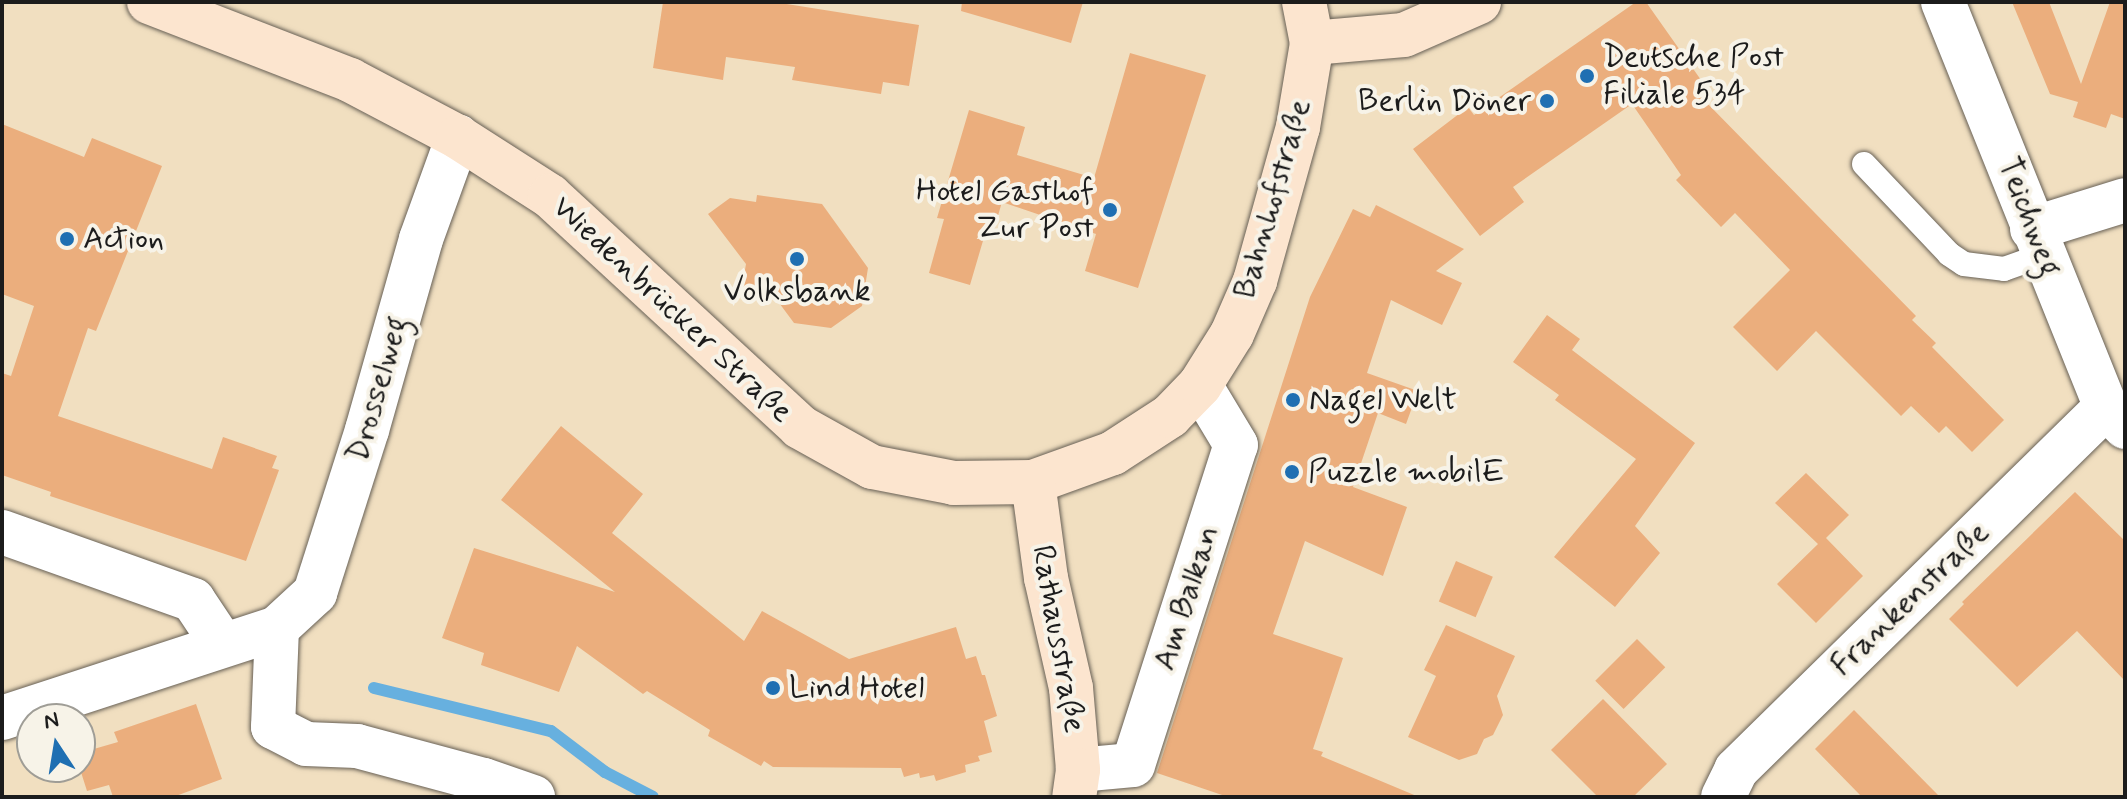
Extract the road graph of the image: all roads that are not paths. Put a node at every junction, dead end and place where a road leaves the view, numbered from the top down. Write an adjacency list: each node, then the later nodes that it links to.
1 (149, 2): 5 (main road, Wiedenbrücker Straße)
2 (1479, 2): 4 (main road)
3 (1943, 2): 8 (street, Teichweg)
4 (1308, 22): 9 (main road, Bahnhofstraße)
5 (458, 137): 11 (main road, Wiedenbrücker Straße); 13 (street, Drosselweg)
6 (1864, 164): 8 (lane)
7 (2125, 200): 8 (street)
8 (2038, 242): 10 (street, Teichweg)
9 (1200, 385): 11 (main road, Wiedenbrücker Straße); 16 (street, Am Balkan)
10 (2116, 417): 18 (street, Frankenstraße)
11 (1033, 482): 16 (main road, Rathausstraße)
12 (2, 532): 14 (street)
13 (277, 628): 14 (street, Drosselweg); 17 (street)
14 (223, 645): 15 (street, Drosselweg)
15 (2, 718)
16 (1076, 784)
17 (533, 797)
18 (1723, 797)

